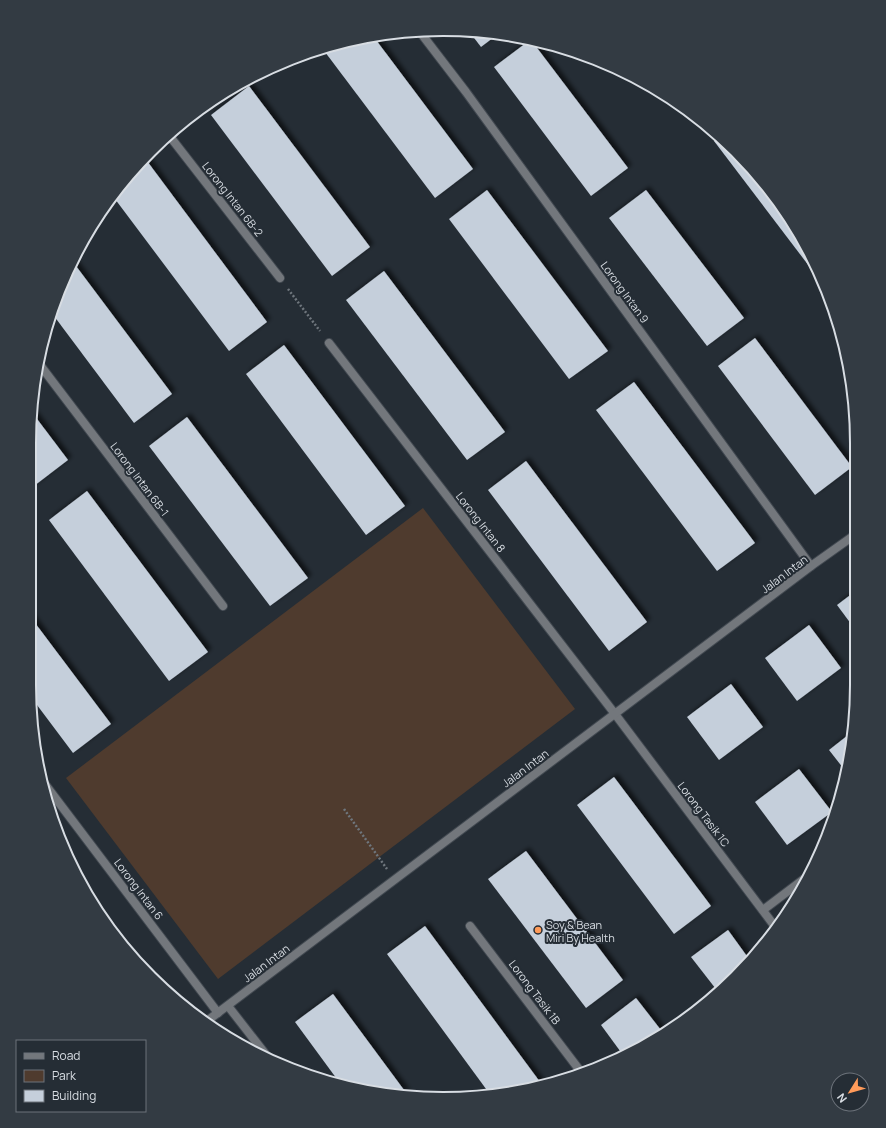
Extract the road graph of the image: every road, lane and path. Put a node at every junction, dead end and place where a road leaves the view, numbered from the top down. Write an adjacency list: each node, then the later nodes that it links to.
1 (424, 37): 7 (street, Lorong Intan 9)
2 (172, 139): 3 (street, Lorong Intan 6B-2)
3 (280, 278): 4 (path)
4 (329, 343): 9 (street, Lorong Intan 8)
5 (43, 369): 8 (street, Lorong Intan 6B-1)
6 (850, 538): 7 (street, Jalan Intan)
7 (811, 566): 9 (street, Jalan Intan)
8 (223, 606)
9 (615, 714): 12 (street, Jalan Intan); 14 (street, Lorong Tasik 1C)
10 (50, 792): 18 (street, Lorong Intan 6)
11 (344, 809): 12 (path)
12 (395, 880): 17 (street, Jalan Intan)
13 (798, 884): 14 (street)
14 (763, 910): 15 (street, Lorong Tasik 1C)
15 (773, 923)
16 (470, 926): 21 (street, Lorong Tasik 1B)
17 (228, 1006): 18 (street, Jalan Intan); 20 (street)
18 (218, 1013): 19 (street, Jalan Intan)
19 (210, 1019)
20 (262, 1049)
21 (578, 1068)

